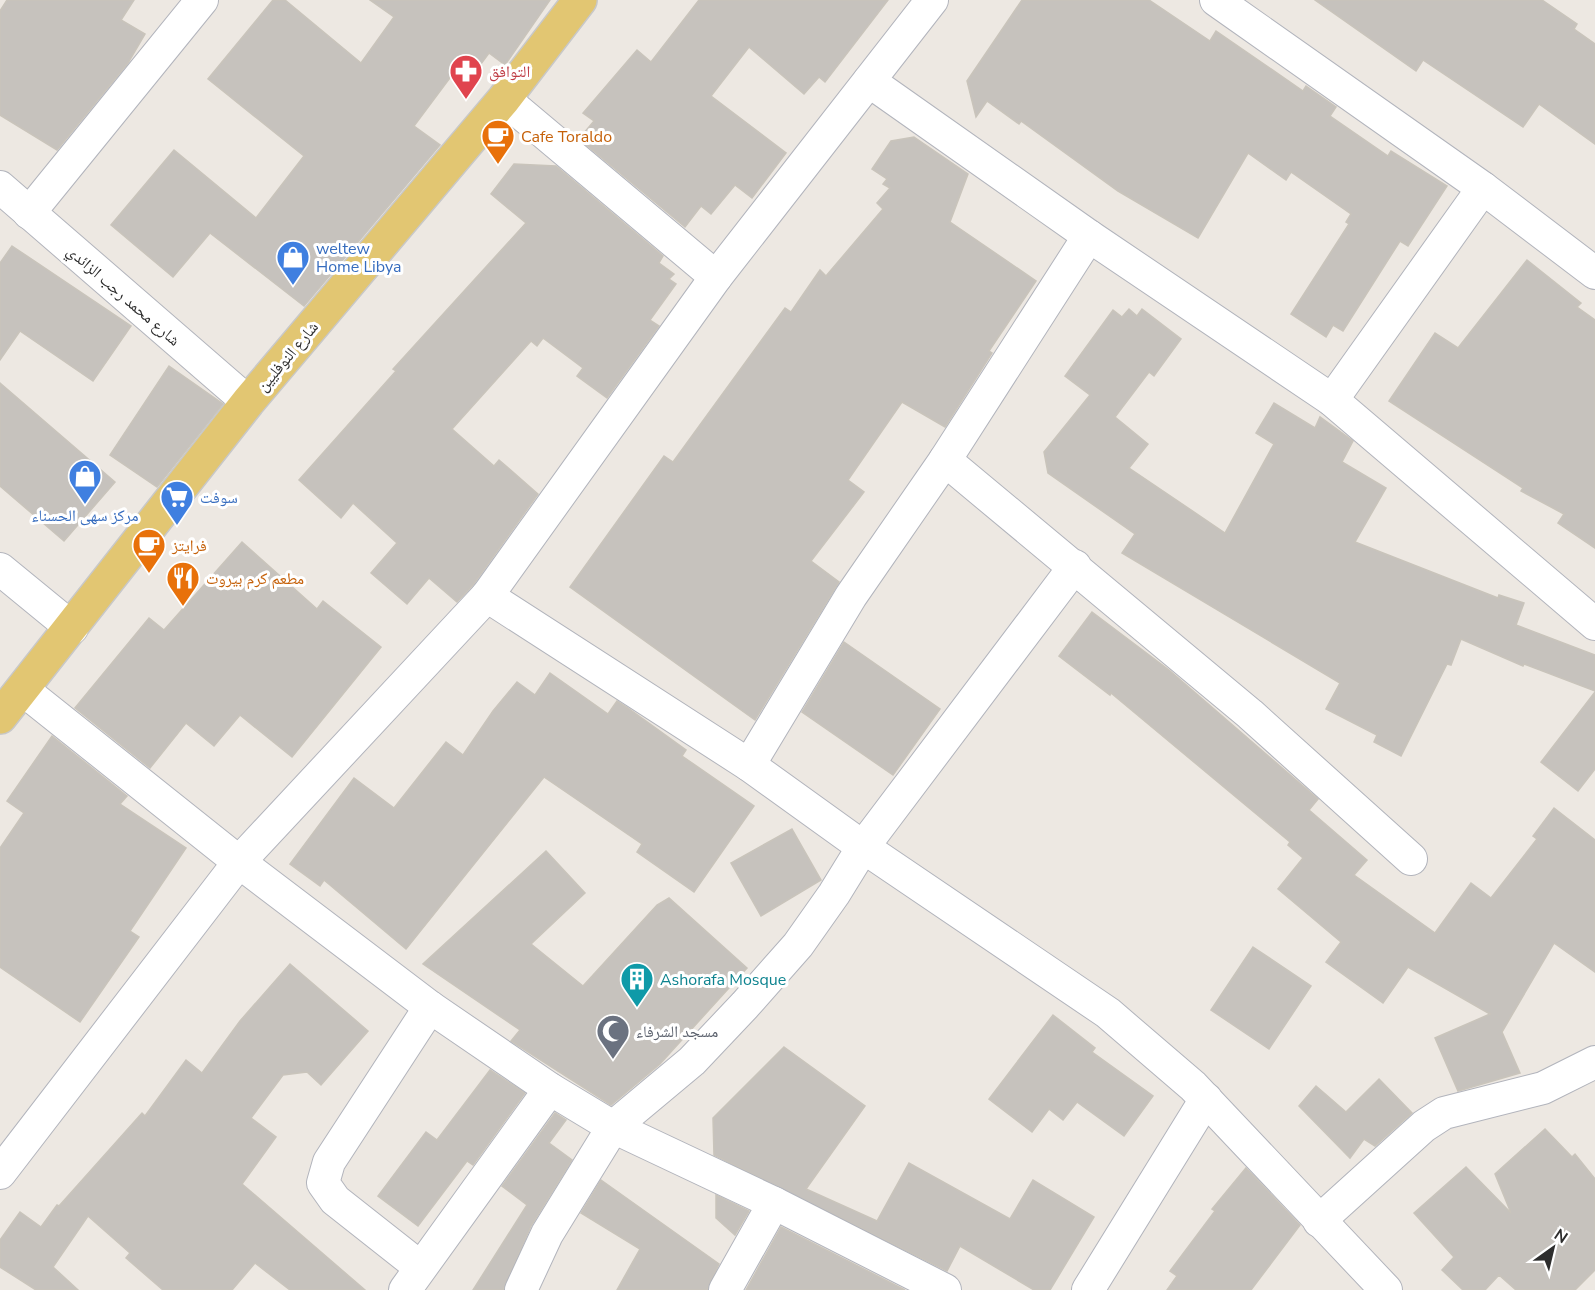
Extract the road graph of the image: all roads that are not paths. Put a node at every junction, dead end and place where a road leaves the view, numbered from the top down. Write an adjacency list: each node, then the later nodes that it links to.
1 (202, 0): 10 (street)
2 (580, 0): 7 (main road, شارع النوفليين)
3 (932, 0): 6 (street)
4 (1216, 0): 5 (street)
5 (1252, 10): 9 (street)
6 (868, 81): 11 (street); 13 (street)
7 (504, 99): 13 (street); 15 (main road, شارع النوفليين)
8 (0, 187): 10 (street, شارع محمد رجب الزائدي)
9 (1483, 188): 12 (street); 14 (street)
10 (29, 213): 15 (street, شارع محمد رجب الزائدي)
11 (1089, 236): 14 (street); 16 (street)
12 (1595, 273)
13 (716, 277): 19 (street)
14 (1332, 400): 20 (street)
15 (248, 402): 21 (main road, شارع النوفليين)
16 (945, 460): 17 (street); 24 (street)
17 (1075, 566): 25 (street); 26 (street)
18 (0, 569): 21 (street)
19 (487, 596): 24 (street); 27 (street)
20 (1595, 624)
21 (72, 628): 22 (main road, شارع النوفليين)
22 (22, 689): 23 (main road, شارع النوفليين); 27 (street)
23 (0, 717)
24 (749, 765): 25 (street)
25 (863, 846): 31 (street); 32 (street)
26 (1411, 859)
27 (239, 862): 28 (street); 33 (street)
28 (430, 1007): 30 (street); 36 (street)
29 (1594, 1063): 35 (street)
30 (550, 1089): 32 (street); 36 (street)
31 (1206, 1099): 35 (street); 40 (street)
32 (613, 1127): 34 (street); 37 (street)
33 (0, 1173)
34 (774, 1203): 38 (street); 39 (street)
35 (1319, 1221): 41 (street)
36 (413, 1279)
37 (521, 1290)
38 (725, 1290)
39 (945, 1290)
40 (1088, 1290)
41 (1386, 1290)

